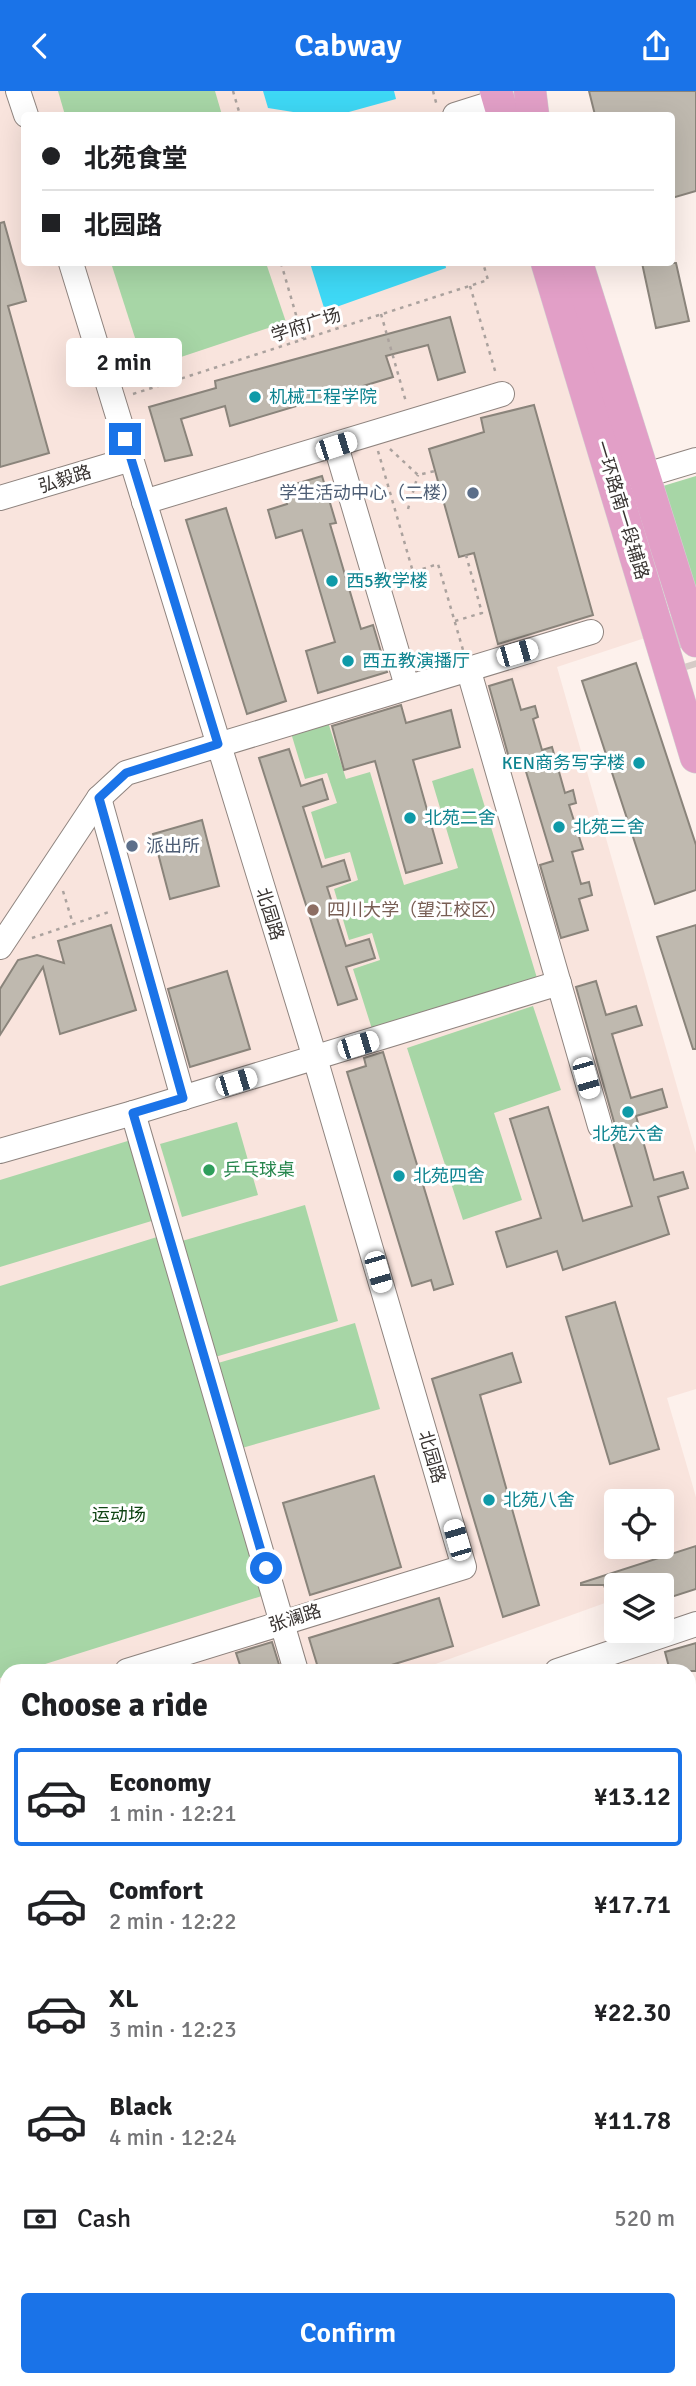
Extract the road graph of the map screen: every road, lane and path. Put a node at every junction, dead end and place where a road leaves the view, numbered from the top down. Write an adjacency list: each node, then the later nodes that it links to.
1 (18, 91): 7 (street)
2 (233, 91): 8 (path)
3 (433, 91): 6 (path)
4 (530, 91): 9 (main road)
5 (500, 102): 6 (street)
6 (446, 111)
7 (25, 112)
8 (239, 112)
9 (533, 112)
10 (72, 266): 19 (street, 北园路)
11 (282, 266): 17 (path)
12 (484, 266): 15 (path)
13 (548, 266): 27 (main road, 一环路南一段辅路)
14 (578, 266): 27 (main road, 一环路南一段辅路)
15 (470, 286): 16 (path, 学府广场); 18 (path)
16 (381, 314): 17 (path, 学府广场); 20 (path)
17 (303, 339): 19 (path, 学府广场)
18 (502, 394): 20 (street)
19 (113, 400): 23 (street, 北园路)
20 (412, 422): 21 (street)
21 (382, 442): 22 (street); 26 (path); 32 (path)
22 (336, 446): 29 (street); 36 (street)
23 (131, 459): 28 (street, 弘毅路); 29 (street, 北园路)
24 (696, 460): 27 (street)
25 (435, 471): 26 (path)
26 (418, 475): 30 (path)
27 (628, 480): 34 (main road, 一环路南一段辅路); 38 (main road, 一环路南一段辅路)
28 (0, 498)
29 (144, 502): 37 (street, 北园路)
30 (408, 509)
31 (466, 555): 32 (path)
32 (455, 621): 35 (path)
33 (591, 632): 35 (street)
34 (696, 641)
35 (468, 668): 36 (street); 45 (street)
36 (407, 686): 37 (street)
37 (218, 744): 39 (street); 46 (street, 北园路)
38 (696, 757)
39 (99, 798): 40 (street); 41 (street)
40 (55, 864): 42 (path); 44 (street)
41 (129, 906): 42 (path); 47 (street)
42 (73, 924): 43 (path)
43 (24, 941)
44 (0, 947)
45 (559, 983): 46 (street); 49 (street)
46 (315, 1058): 47 (street); 51 (street, 北园路)
47 (183, 1098): 48 (street)
48 (133, 1113): 50 (street); 52 (street)
49 (600, 1126)
50 (0, 1151)
51 (464, 1567): 52 (street, 张澜路)
52 (282, 1622): 54 (street, 张澜路); 55 (street)
53 (696, 1624): 56 (street)
54 (149, 1664)
55 (294, 1664)
56 (578, 1664)

